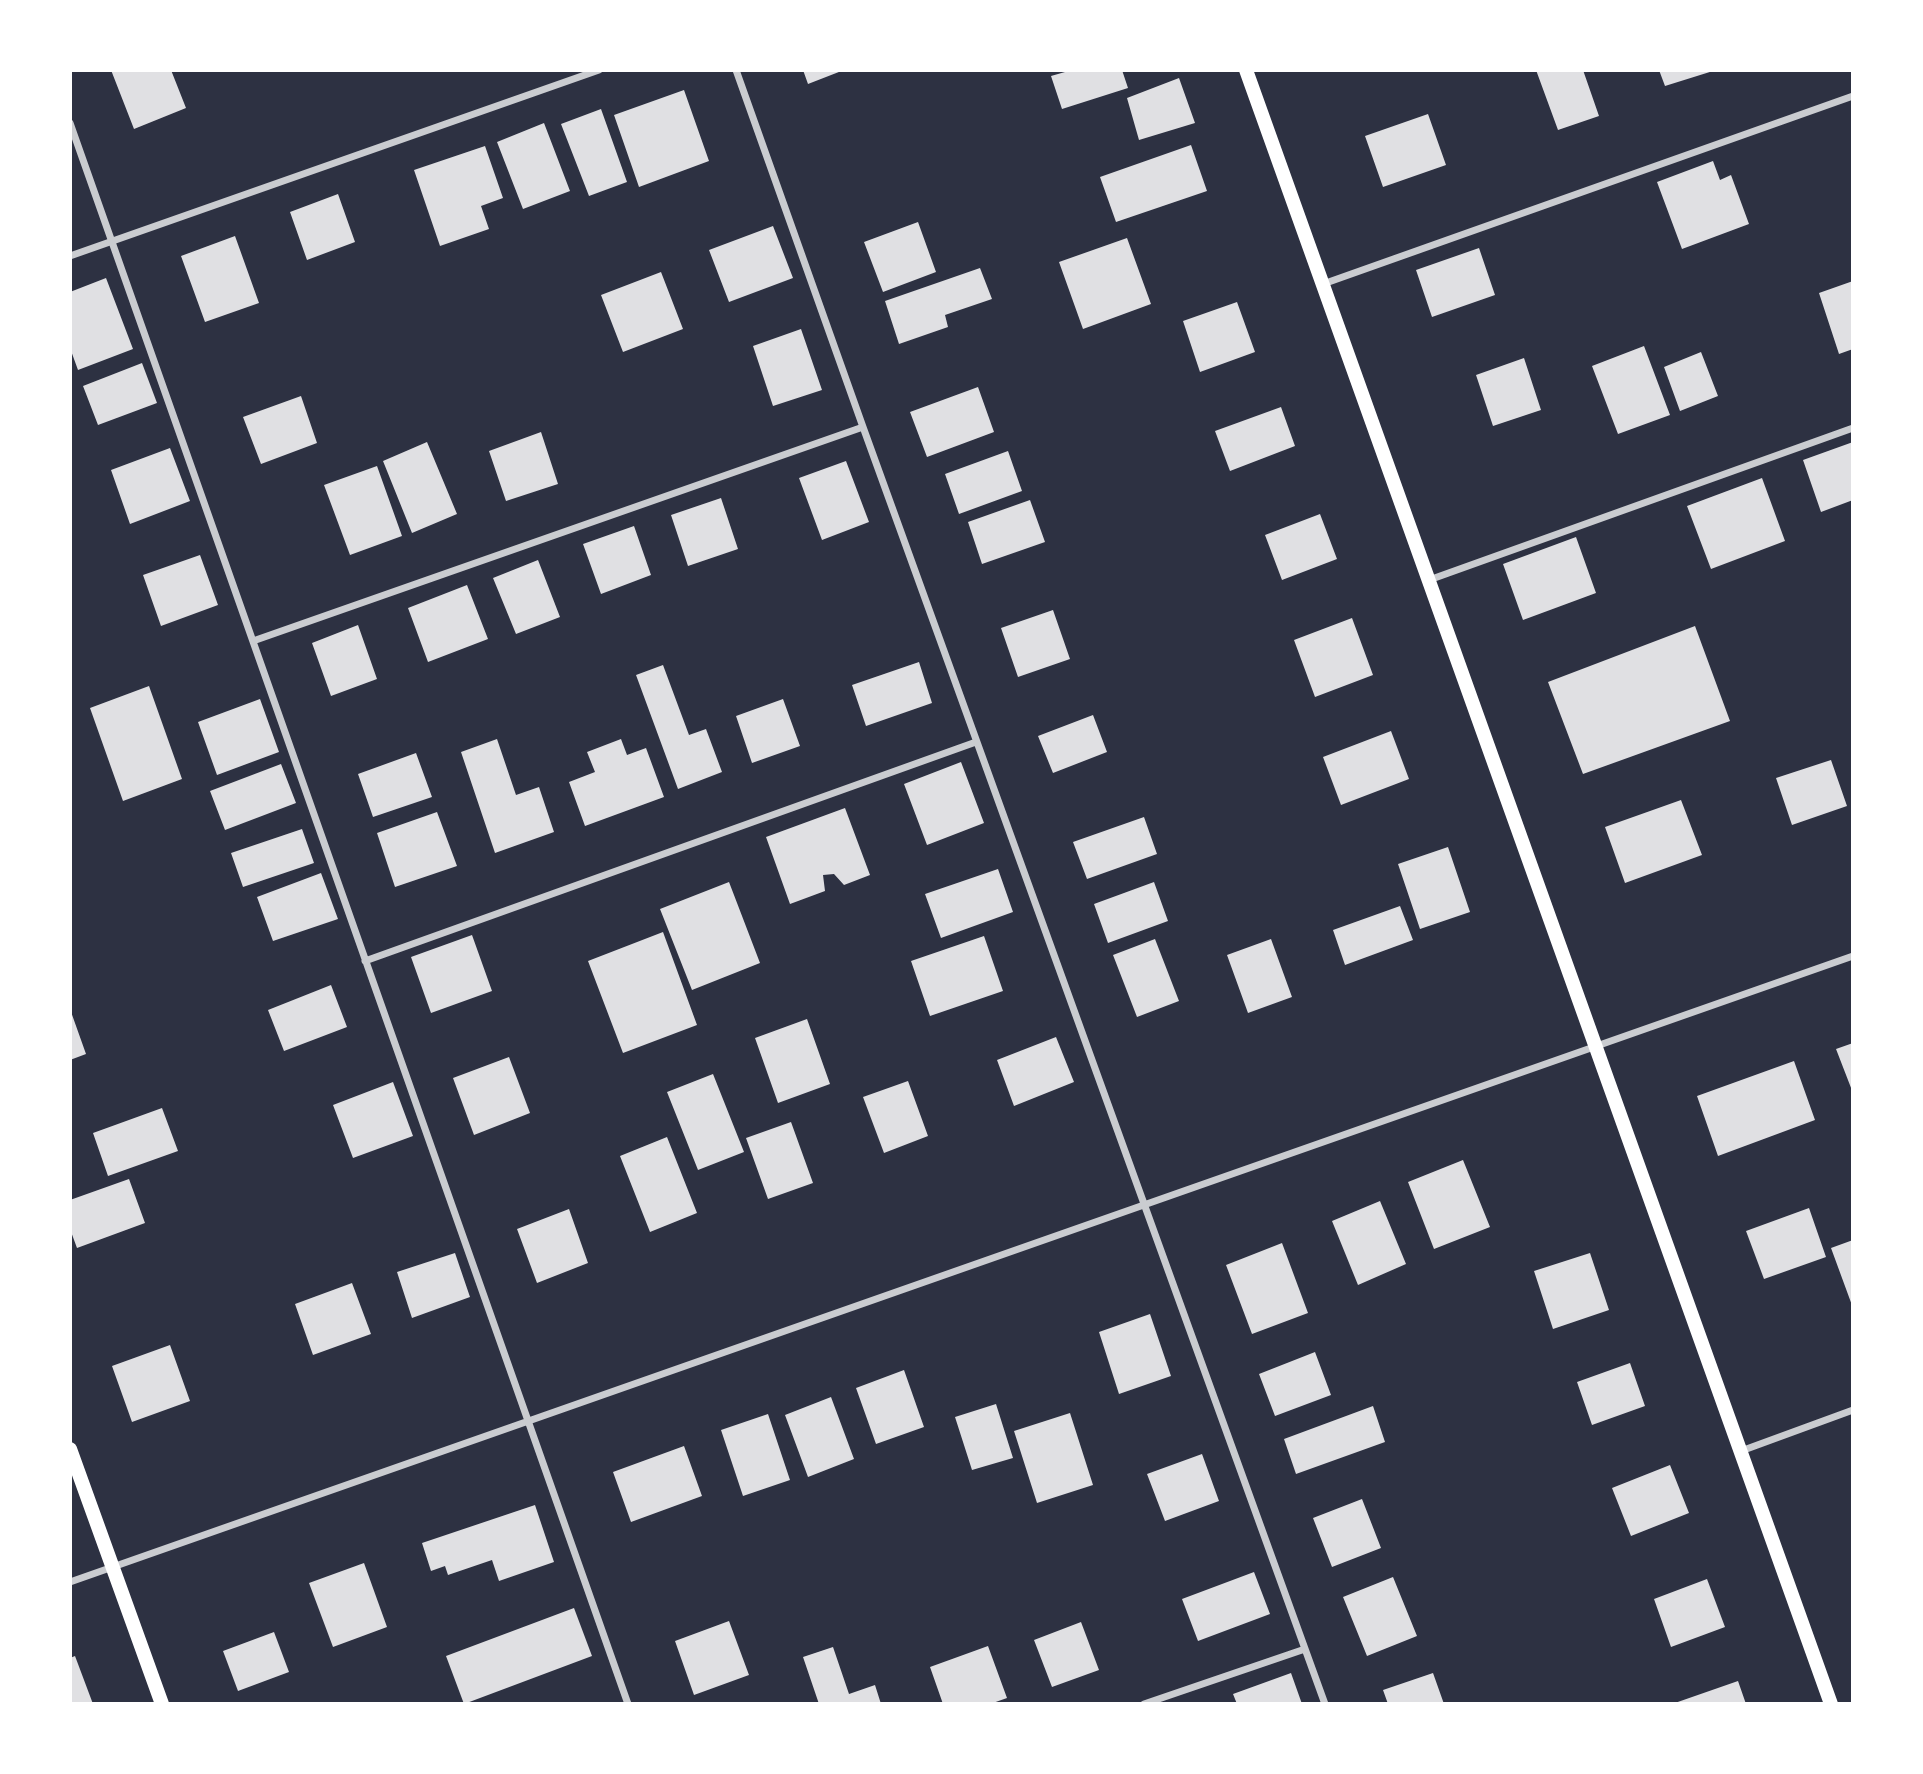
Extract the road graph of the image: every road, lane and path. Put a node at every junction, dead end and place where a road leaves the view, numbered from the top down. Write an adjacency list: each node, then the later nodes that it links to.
1 (599, 70): 6 (street)
2 (736, 70): 9 (street)
3 (1246, 70): 8 (main road)
4 (1853, 96): 8 (street)
5 (70, 123): 6 (street)
6 (112, 242): 7 (street); 12 (street)
7 (70, 256)
8 (1322, 284): 11 (main road)
9 (863, 427): 12 (street); 13 (street)
10 (1853, 428): 11 (street)
11 (1429, 580): 16 (main road)
12 (253, 640): 15 (street)
13 (976, 742): 15 (street); 17 (street)
14 (1853, 956): 16 (street)
15 (365, 961): 19 (street)
16 (1595, 1046): 17 (street); 21 (main road)
17 (1144, 1205): 19 (street); 24 (street)
18 (1853, 1410): 21 (street)
19 (527, 1422): 22 (street); 26 (street)
20 (70, 1449): 22 (main road)
21 (1740, 1451): 29 (main road)
22 (112, 1568): 23 (street); 25 (main road)
23 (70, 1582)
24 (1305, 1649): 27 (street); 28 (street)
25 (162, 1704)
26 (628, 1704)
27 (1144, 1704)
28 (1325, 1704)
29 (1831, 1704)

